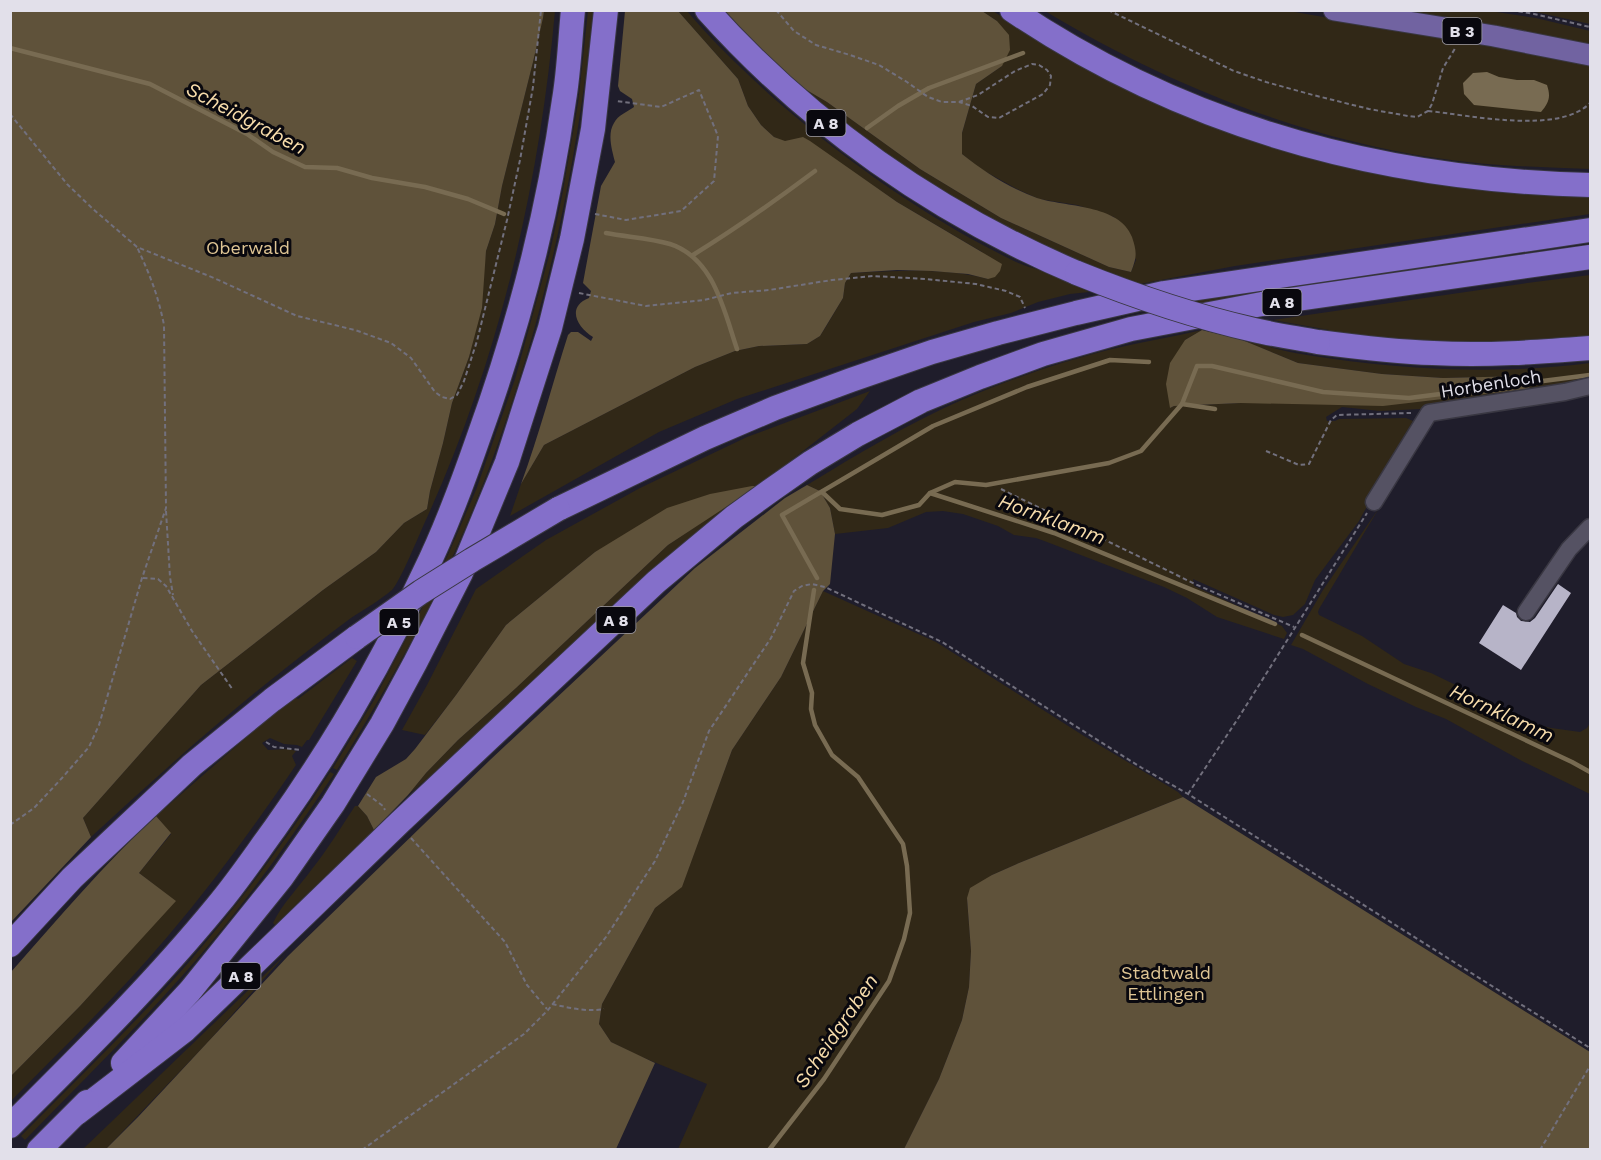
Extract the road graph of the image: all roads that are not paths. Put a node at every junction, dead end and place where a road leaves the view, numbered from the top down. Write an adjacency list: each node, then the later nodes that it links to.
1 (573, 10): 17 (highway, A 5)
2 (606, 10): 16 (highway, A 5)
3 (707, 10): 10 (highway, A 8, bridge)
4 (1012, 10): 7 (highway)
5 (1334, 10): 6 (main road, B 3)
6 (1590, 55)
7 (1590, 185)
8 (1590, 230): 15 (highway, A 8, bridge)
9 (1590, 256): 16 (highway, A 8)
10 (1590, 348)
11 (1590, 386): 12 (lane, Horbenloch)
12 (1374, 502)
13 (1590, 527): 14 (lane)
14 (1526, 612)
15 (10, 945)
16 (77, 1113): 18 (highway, A 5)
17 (10, 1126)
18 (39, 1149)

